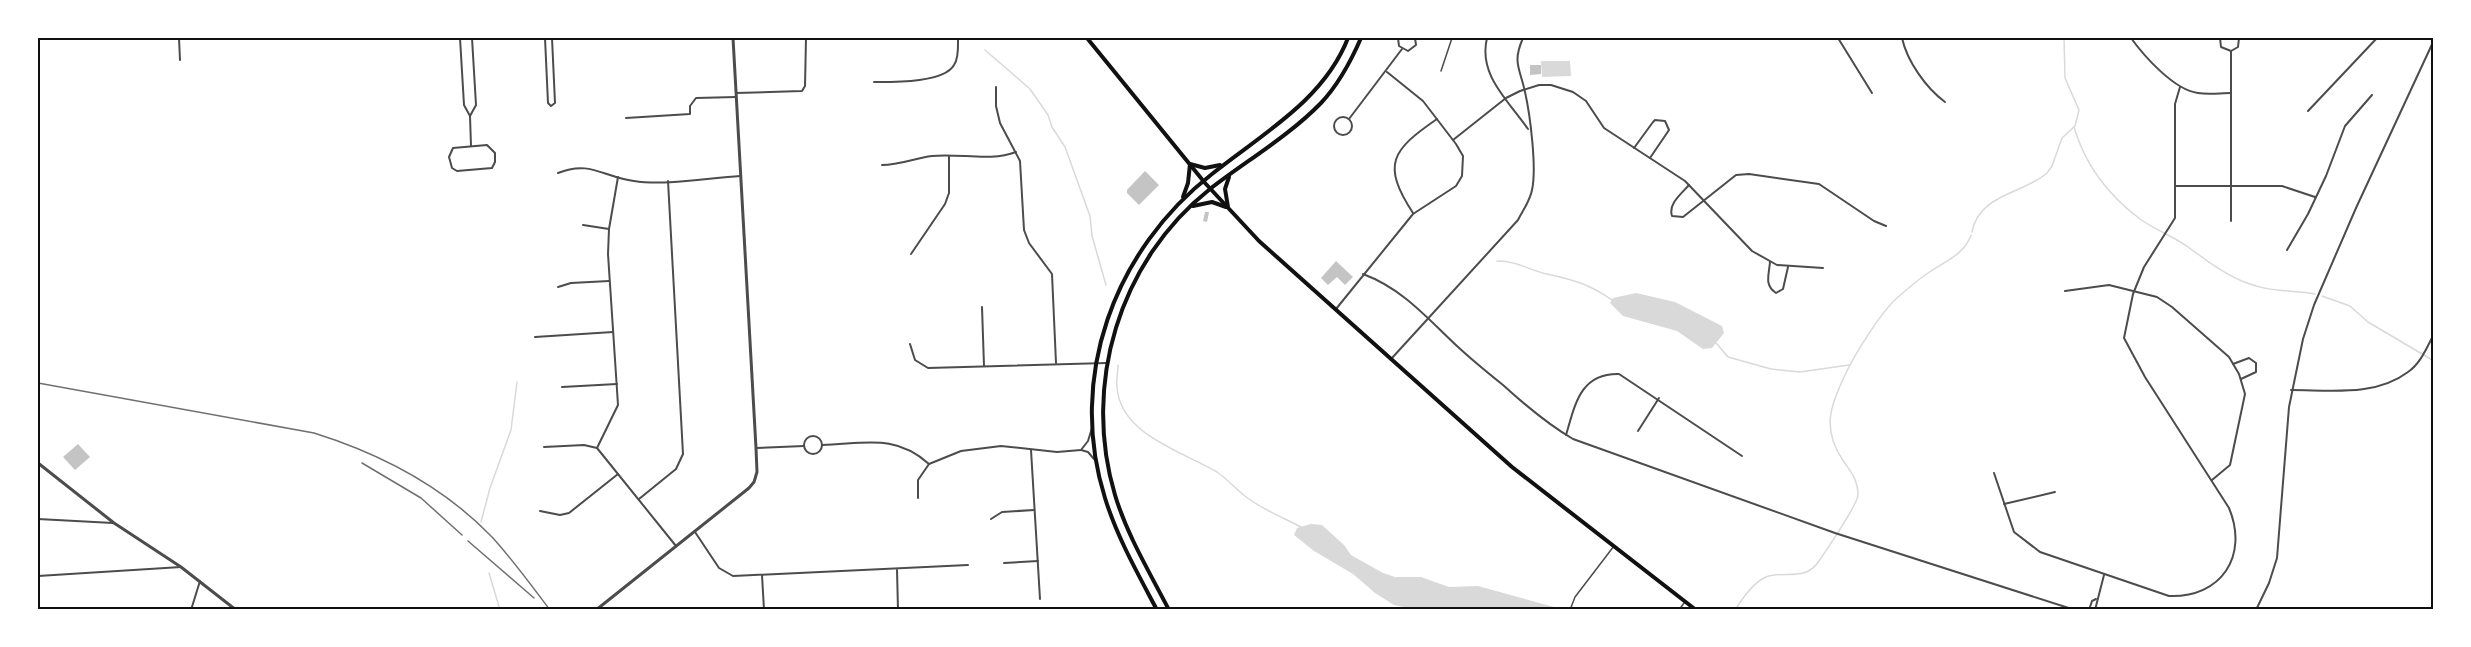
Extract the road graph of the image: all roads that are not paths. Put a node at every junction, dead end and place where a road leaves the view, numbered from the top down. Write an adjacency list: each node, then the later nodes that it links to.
1 (179, 38): 26 (street)
2 (460, 38): 40 (street)
3 (472, 38): 40 (street)
4 (545, 38): 5 (street)
5 (552, 38)
6 (732, 38): 35 (street)
7 (806, 38): 35 (street)
8 (958, 38): 29 (street)
9 (1088, 38): 51 (main road)
10 (1348, 38): 53 (main road)
11 (1360, 38): 55 (main road)
12 (1398, 38): 24 (street)
13 (1415, 38): 24 (street)
14 (1452, 38): 27 (lane)
15 (1487, 38): 37 (street)
16 (1523, 38): 32 (street)
17 (1838, 38): 33 (street)
18 (1902, 38): 38 (street)
19 (2131, 38): 31 (street)
20 (2220, 38): 25 (street)
21 (2239, 38): 25 (street)
22 (2378, 38): 39 (street)
23 (2433, 40): 100 (street)
24 (1402, 49): 28 (street)
25 (2231, 51): 34 (street)
26 (180, 60)
27 (1442, 71)
28 (1386, 72): 42 (street); 43 (street)
29 (874, 82)
30 (996, 87): 48 (street)
31 (2180, 87): 34 (street); 61 (street)
32 (1525, 89): 37 (street); 44 (street); 47 (street)
33 (1872, 93)
34 (2231, 93): 62 (street)
35 (736, 95): 41 (street); 56 (street)
36 (2372, 95): 64 (street)
37 (1506, 98): 44 (street); 45 (street)
38 (1944, 102)
39 (2308, 111)
40 (470, 116): 46 (street)
41 (626, 118)
42 (1349, 119): 42 (street)
43 (1437, 119): 45 (street); 69 (street)
44 (1530, 130): 86 (street)
45 (1453, 140): 69 (street)
46 (471, 146): 46 (street)
47 (1634, 148): 50 (street); 50 (street)
48 (1016, 152): 49 (street); 93 (street)
49 (949, 156): 52 (street); 75 (street)
50 (1650, 158): 60 (street)
51 (1190, 164): 53 (main road); 58 (main road); 65 (main road)
52 (882, 165)
53 (1224, 165): 58 (main road)
54 (558, 173): 57 (street)
55 (1230, 174): 63 (main road); 68 (main road)
56 (740, 176): 59 (street); 109 (street)
57 (618, 177): 59 (street); 73 (street)
58 (1203, 180): 63 (main road); 65 (main road)
59 (668, 181): 121 (street)
60 (1689, 185): 66 (street); 66 (street)
61 (2175, 186): 62 (street); 82 (street)
62 (2231, 186): 64 (street); 70 (street)
63 (1210, 189): 67 (main road); 68 (main road)
64 (2316, 197): 74 (street)
65 (1182, 199): 92 (main road)
66 (1705, 200): 72 (street); 76 (street)
67 (1190, 207): 68 (main road); 94 (main road)
68 (1228, 208): 85 (main road)
69 (1413, 214): 79 (street)
70 (2231, 221)
71 (583, 225): 73 (street)
72 (1886, 226)
73 (609, 229): 80 (street)
74 (2287, 249)
75 (911, 254)
76 (1770, 262): 77 (street); 77 (street)
77 (1788, 267): 78 (street)
78 (1823, 267)
79 (1363, 274): 85 (street); 86 (street)
80 (609, 281): 81 (street); 87 (street)
81 (558, 287)
82 (2134, 290): 83 (street); 95 (street); 118 (street)
83 (2065, 291)
84 (981, 307): 96 (street)
85 (1336, 309): 91 (main road)
86 (1429, 317): 91 (street); 104 (street)
87 (613, 332): 89 (street); 98 (street)
88 (2433, 334): 100 (street)
89 (535, 337)
90 (910, 344): 96 (street)
91 (1391, 359): 129 (main road)
92 (1096, 362): 93 (street); 94 (street); 102 (main road)
93 (1056, 363): 96 (street)
94 (1106, 363): 149 (main road)
95 (2233, 364): 97 (street); 97 (street)
96 (984, 366)
97 (2240, 379): 118 (street)
98 (617, 384): 99 (street); 108 (street)
99 (562, 387)
100 (2291, 390): 156 (street)
101 (1659, 398): 103 (street); 104 (street); 112 (street)
102 (1092, 428): 111 (street); 113 (main road)
103 (1638, 431)
104 (1566, 435): 153 (street)
105 (822, 445): 106 (street); 106 (street); 115 (street)
106 (804, 446): 109 (street)
107 (544, 447): 108 (street)
108 (597, 448): 117 (street)
109 (756, 448): 128 (street)
110 (1031, 450): 111 (street); 115 (street); 123 (street)
111 (1080, 450): 113 (street)
112 (1742, 456)
113 (1096, 460): 148 (main road)
114 (38, 463): 127 (street)
115 (929, 464): 120 (street)
116 (1995, 473): 122 (street)
117 (618, 474): 121 (street); 124 (street)
118 (2212, 481): 137 (street)
119 (2055, 492): 122 (street)
120 (918, 498)
121 (639, 499): 130 (street)
122 (2004, 504): 137 (street)
123 (1034, 510): 126 (street); 131 (street)
124 (540, 511)
125 (38, 519): 127 (street)
126 (991, 519)
127 (114, 523): 134 (street)
128 (695, 532): 130 (street); 136 (street)
129 (1615, 544): 142 (main road); 150 (lane)
130 (677, 547): 145 (street)
131 (1038, 561): 132 (street); 140 (street)
132 (1004, 563)
133 (968, 565): 135 (street)
134 (181, 567): 138 (street); 139 (street)
135 (897, 569): 136 (street); 147 (street)
136 (762, 575): 146 (street)
137 (2104, 575): 141 (street)
138 (38, 576)
139 (200, 581): 143 (street); 144 (street)
140 (1040, 599)
141 (2096, 599): 154 (street); 155 (street)
142 (1686, 601): 151 (lane); 152 (main road)
143 (191, 609)
144 (237, 609)
145 (596, 609)
146 (764, 609)
147 (898, 609)
148 (1157, 609)
149 (1169, 609)
150 (1570, 609)
151 (1679, 609)
152 (1696, 609)
153 (2075, 609)
154 (2089, 609)
155 (2094, 609)
156 (2256, 609)

